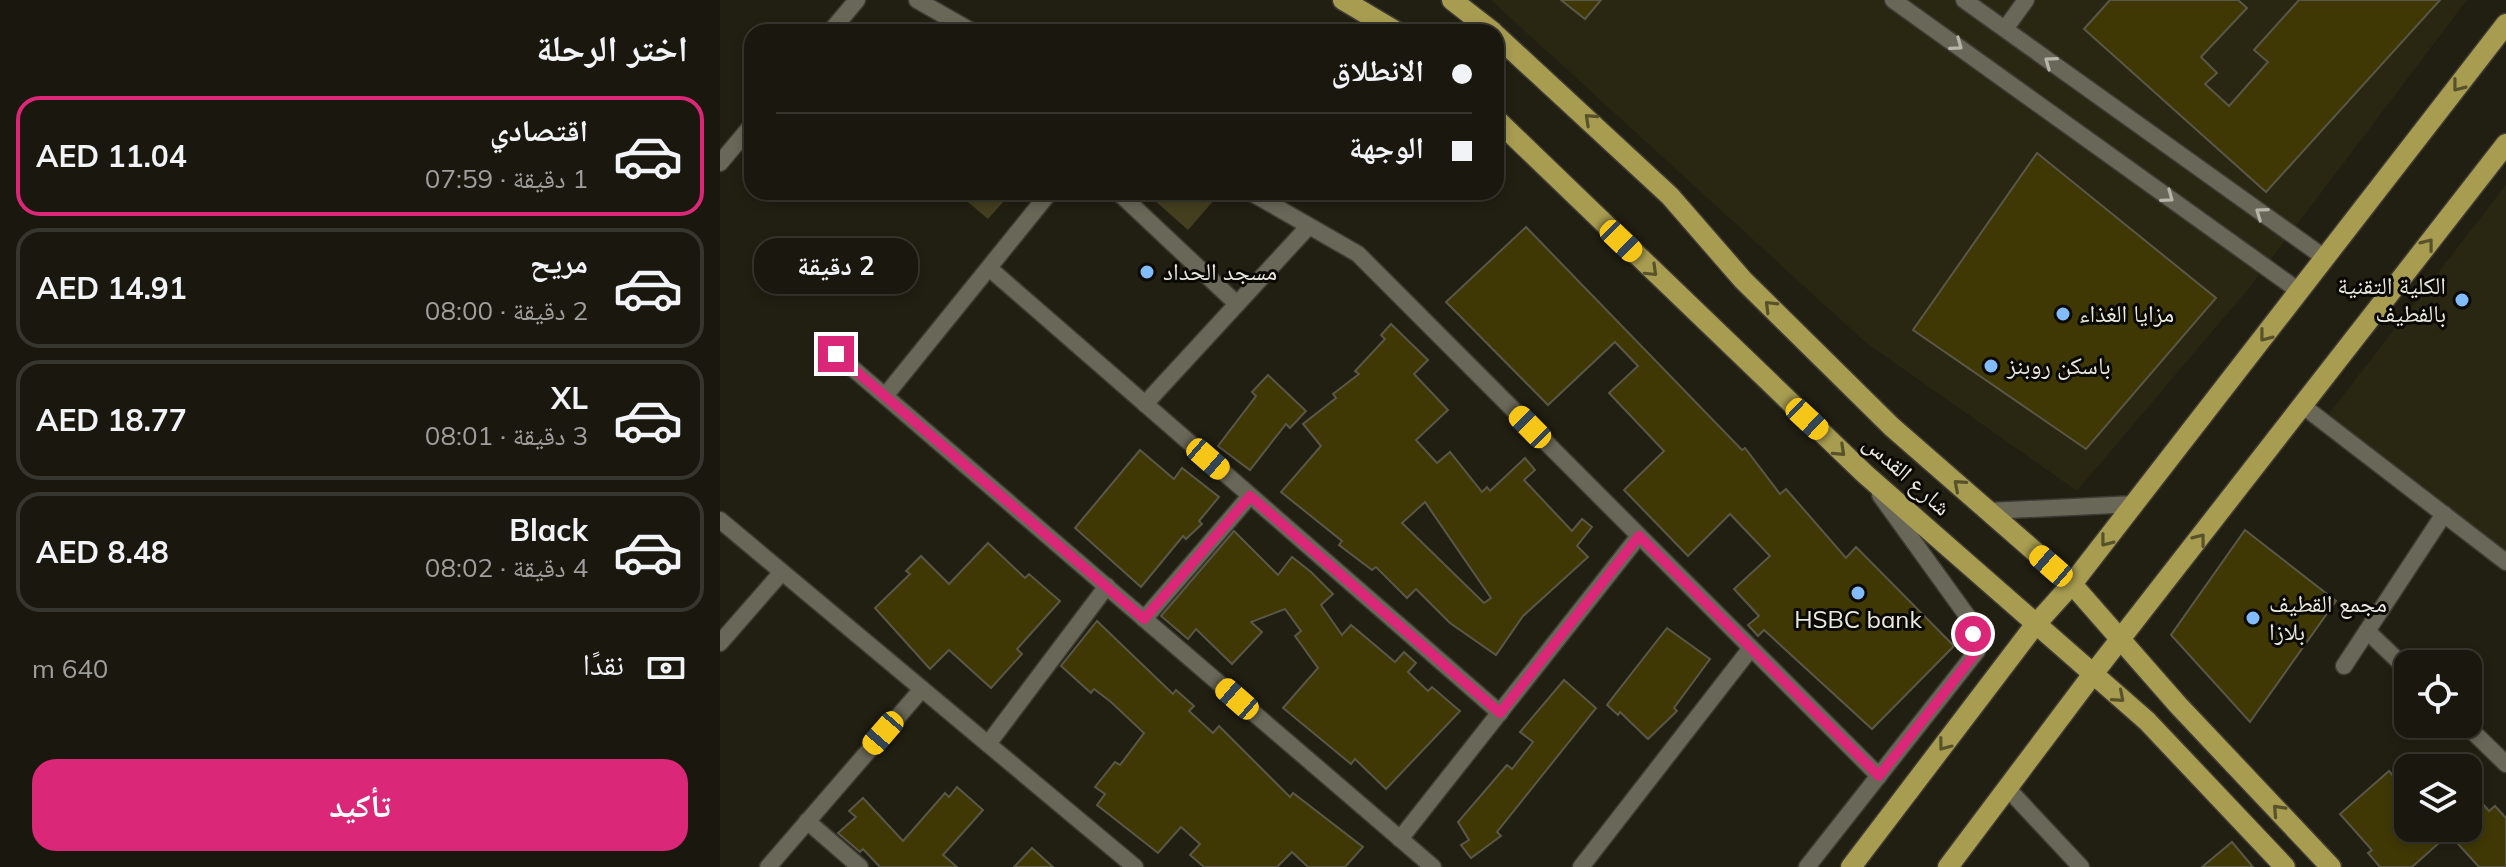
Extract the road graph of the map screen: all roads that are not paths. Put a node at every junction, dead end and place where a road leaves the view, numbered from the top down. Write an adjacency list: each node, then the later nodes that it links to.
1 (857, 0): 8 (street)
2 (917, 0): 9 (street)
3 (1343, 0): 10 (main road)
4 (1452, 0): 11 (main road)
5 (1893, 0): 25 (street, one-way to 25)
6 (1964, 0): 13 (street)
7 (2026, 0): 13 (street)
8 (837, 24)
9 (959, 24)
10 (1384, 24)
11 (1482, 24)
12 (2506, 24): 23 (main road, one-way to 23)
13 (2005, 29): 23 (street, one-way to 13)
14 (1504, 43): 34 (main road, one-way to 14)
15 (1504, 127): 31 (main road, شارع القدس, one-way to 31)
16 (744, 134): 18 (street)
17 (2506, 144): 30 (main road, one-way to 17)
18 (720, 163)
19 (1044, 200): 24 (street)
20 (1126, 200): 26 (street)
21 (1264, 200): 22 (street)
22 (1309, 226): 26 (street); 37 (street)
23 (2325, 258): 25 (main road)
24 (989, 268): 28 (street); 29 (street)
25 (2299, 291): 33 (main road, one-way to 33)
26 (1237, 304): 29 (street)
27 (836, 354): 28 (street)
28 (885, 396): 41 (street)
29 (1145, 404): 32 (street)
30 (2303, 406): 35 (street); 45 (main road, one-way to 30)
31 (1865, 474): 43 (main road, شارع القدس); 56 (street)
32 (1250, 496): 42 (street); 52 (street)
33 (2135, 504): 34 (street); 40 (main road, one-way to 40)
34 (1988, 511): 40 (main road)
35 (2444, 514): 38 (street); 44 (street)
36 (720, 520): 39 (street)
37 (1639, 536): 47 (street); 52 (street)
38 (2506, 562)
39 (782, 572): 46 (street); 51 (street)
40 (2072, 584): 43 (main road); 45 (main road)
41 (1107, 586): 42 (street); 54 (street)
42 (1144, 619): 59 (street)
43 (2035, 625): 50 (main road, شارع القدس); 66 (main road, one-way to 66)
44 (2367, 631): 48 (street); 49 (street)
45 (2122, 639): 50 (main road); 70 (main road, one-way to 45)
46 (720, 643)
47 (1751, 648): 56 (street); 64 (street)
48 (2394, 657)
49 (2344, 666)
50 (2093, 674): 57 (main road); 69 (main road, شارع القدس, one-way to 69)
51 (922, 689): 54 (street); 58 (street)
52 (1500, 713): 59 (street)
53 (2482, 737): 55 (street)
54 (988, 744): 62 (street)
55 (2503, 753)
56 (1879, 776): 65 (street)
57 (2009, 790): 67 (main road); 68 (street)
58 (807, 821): 60 (street); 61 (street)
59 (1400, 839): 63 (street)
60 (768, 867)
61 (860, 867)
62 (1135, 867)
63 (1433, 867)
64 (1581, 867)
65 (1807, 867)
66 (1851, 867)
67 (1948, 867)
68 (2081, 867)
69 (2285, 867)
70 (2331, 867)

